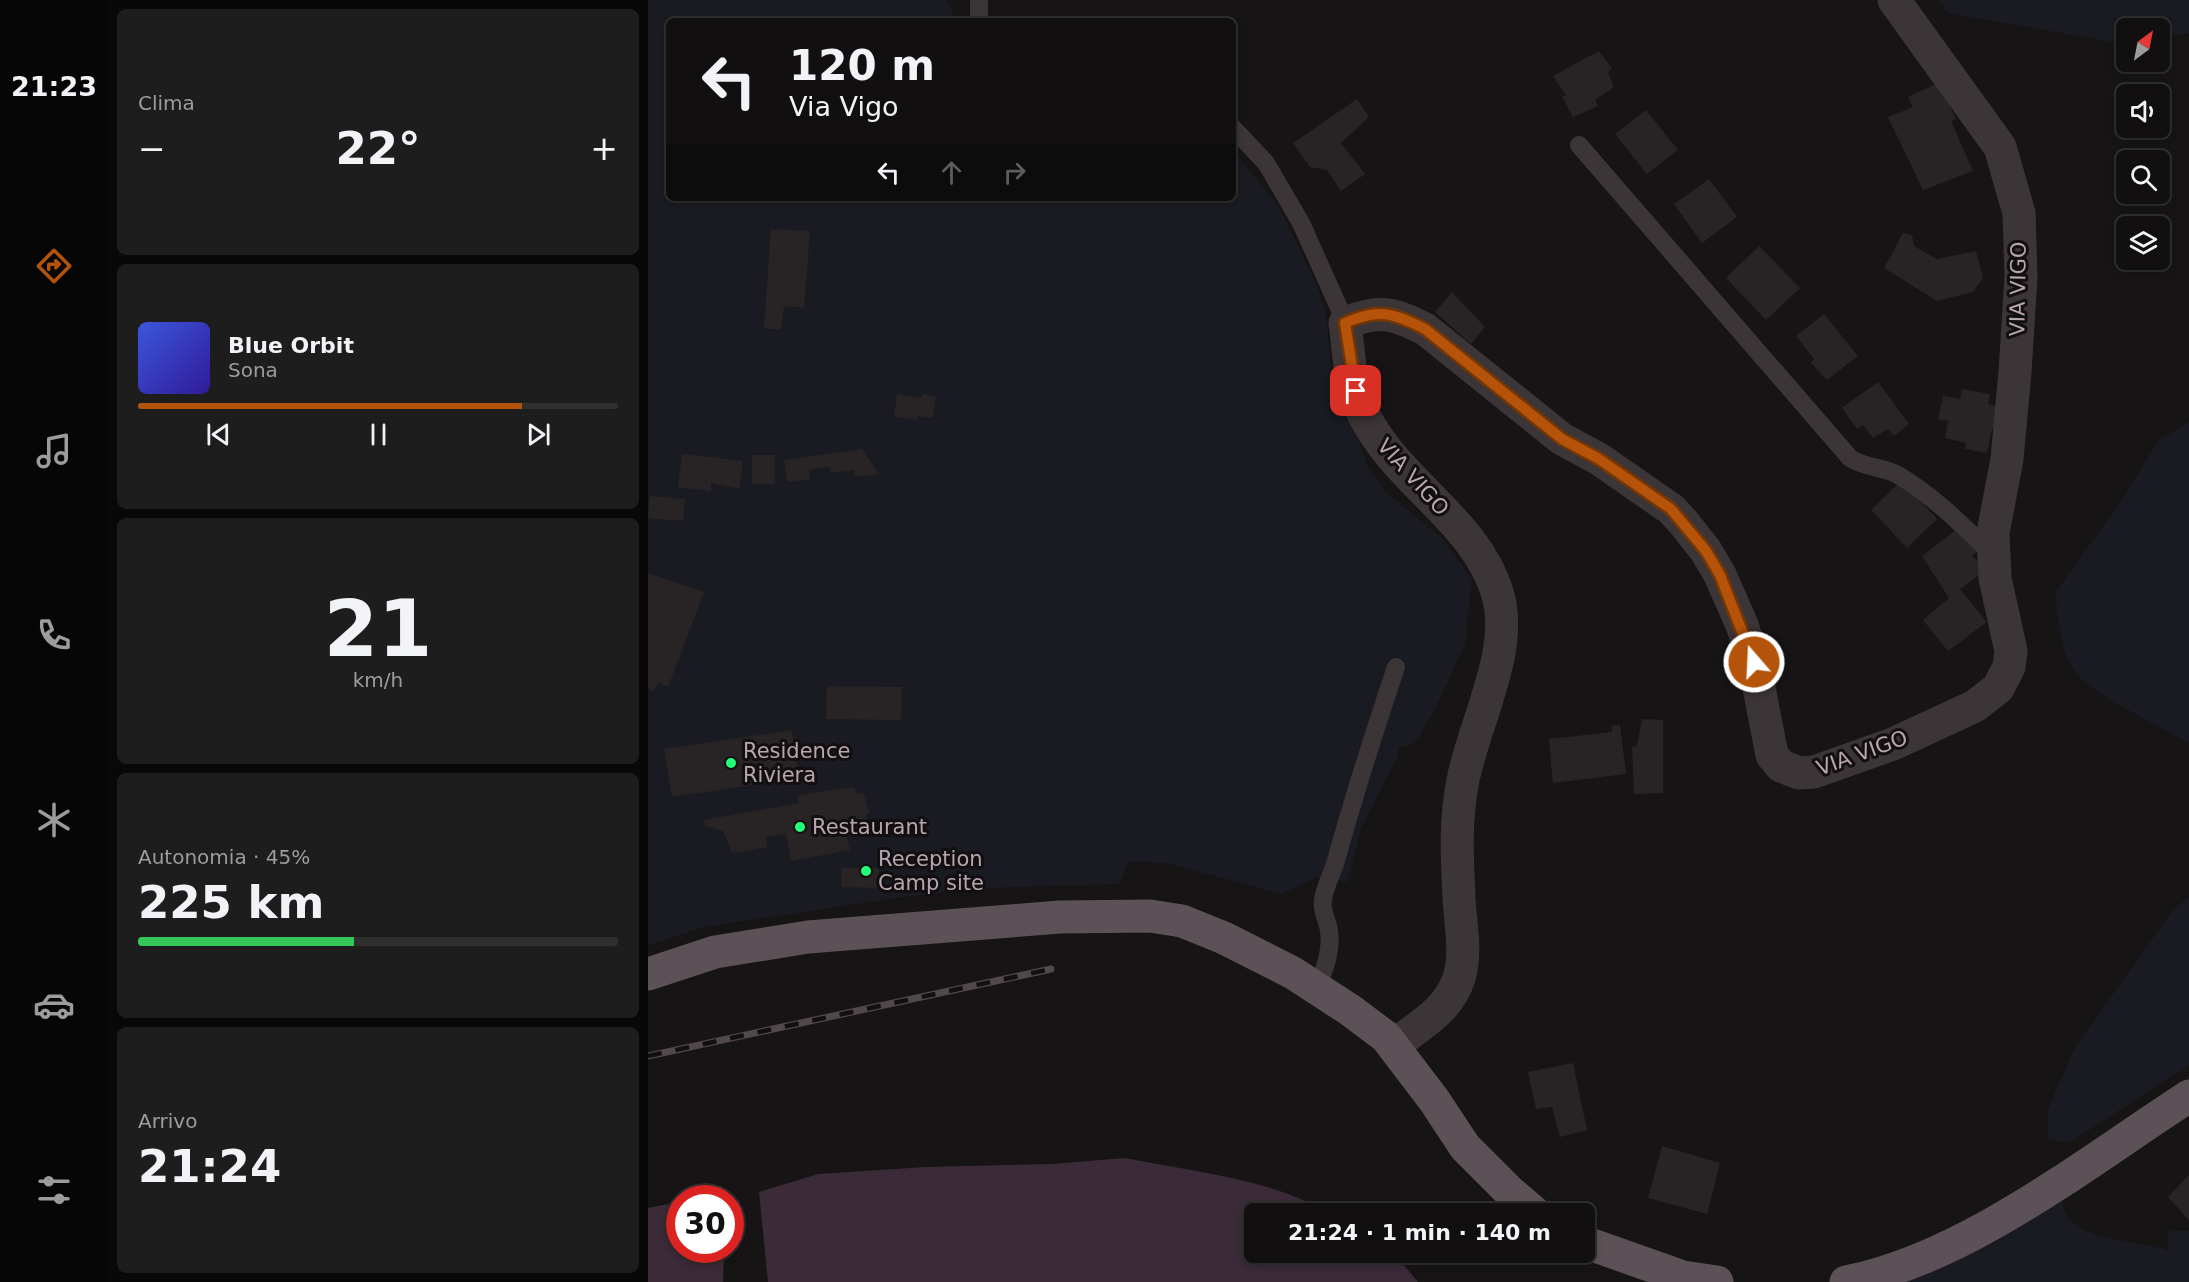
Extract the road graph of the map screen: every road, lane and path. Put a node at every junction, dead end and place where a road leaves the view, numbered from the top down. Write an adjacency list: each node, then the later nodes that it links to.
1 (979, 0): 3 (lane)
2 (1894, 0): 7 (street, VIA VIGO)
3 (979, 18)
4 (1236, 131): 6 (lane)
5 (1579, 145): 7 (lane)
6 (1343, 316): 7 (street, VIA VIGO); 11 (street, VIA VIGO)
7 (1994, 556)
8 (1396, 667): 10 (lane)
9 (648, 974): 10 (main road)
10 (1316, 989): 11 (main road)
11 (1390, 1041): 13 (main road)
12 (2189, 1096): 16 (main road)
13 (1523, 1203)
14 (1595, 1246): 15 (main road)
15 (1717, 1282)
16 (1846, 1282)

